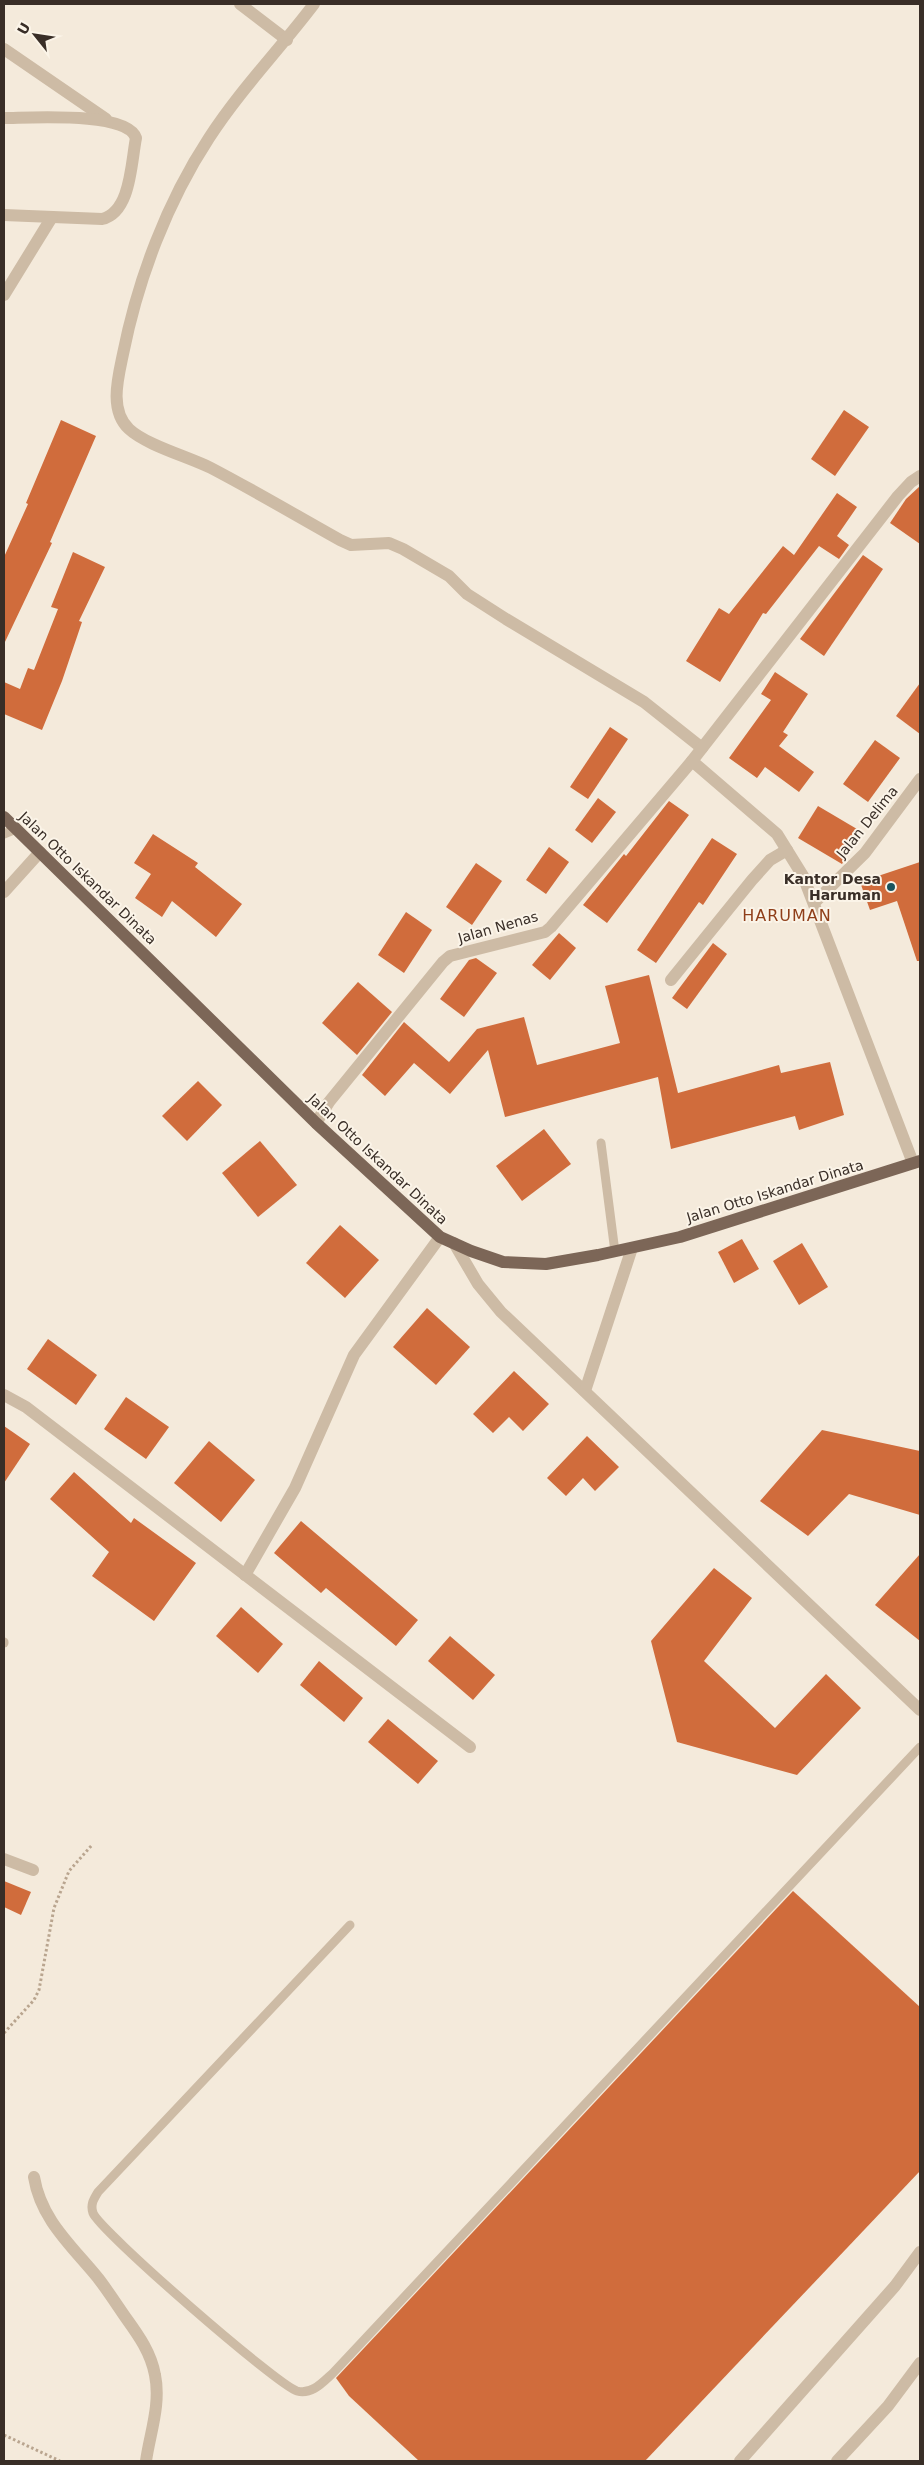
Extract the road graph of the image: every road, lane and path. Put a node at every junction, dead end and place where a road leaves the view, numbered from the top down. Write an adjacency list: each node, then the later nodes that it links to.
1 (240, 4): 3 (street)
2 (314, 4): 3 (street)
3 (287, 40): 11 (street)
4 (4, 49): 6 (street)
5 (4, 118): 6 (street)
6 (106, 119): 8 (street)
7 (4, 215): 8 (street)
8 (52, 217): 9 (street)
9 (4, 295)
10 (920, 476): 11 (street, Jalan Nenas)
11 (702, 748): 12 (street, Jalan Nenas)
12 (692, 761): 17 (street); 22 (street, Jalan Nenas)
13 (920, 779): 20 (street, Jalan Delima)
14 (4, 817): 15 (main road, Jalan Otto Iskandar Dinata)
15 (16, 829): 16 (lane); 18 (main road, Jalan Otto Iskandar Dinata)
16 (4, 834)
17 (787, 850): 20 (street); 21 (street)
18 (40, 852): 19 (street); 22 (main road, Jalan Otto Iskandar Dinata)
19 (4, 892)
20 (814, 903): 24 (street)
21 (671, 980)
22 (316, 1123): 25 (main road, Jalan Otto Iskandar Dinata)
23 (601, 1143): 28 (lane)
24 (917, 1162): 27 (main road, Jalan Otto Iskandar Dinata)
25 (440, 1237): 26 (main road, Jalan Otto Iskandar Dinata); 31 (street)
26 (454, 1244): 28 (main road, Jalan Otto Iskandar Dinata); 29 (street)
27 (632, 1248): 28 (main road, Jalan Otto Iskandar Dinata); 29 (street)
28 (615, 1252)
29 (585, 1391): 32 (street)
30 (4, 1395): 31 (street)
31 (245, 1575): 33 (street)
32 (920, 1710)
33 (470, 1747)
34 (920, 1747): 38 (lane)
35 (92, 1845): 39 (path)
36 (4, 1859): 37 (street)
37 (33, 1870)
38 (350, 1925)
39 (4, 2033)
40 (34, 2177): 45 (street)
41 (920, 2252): 46 (street)
42 (920, 2363): 47 (street)
43 (4, 2435): 44 (path)
44 (60, 2461)
45 (146, 2461)
46 (740, 2461)
47 (837, 2461)

